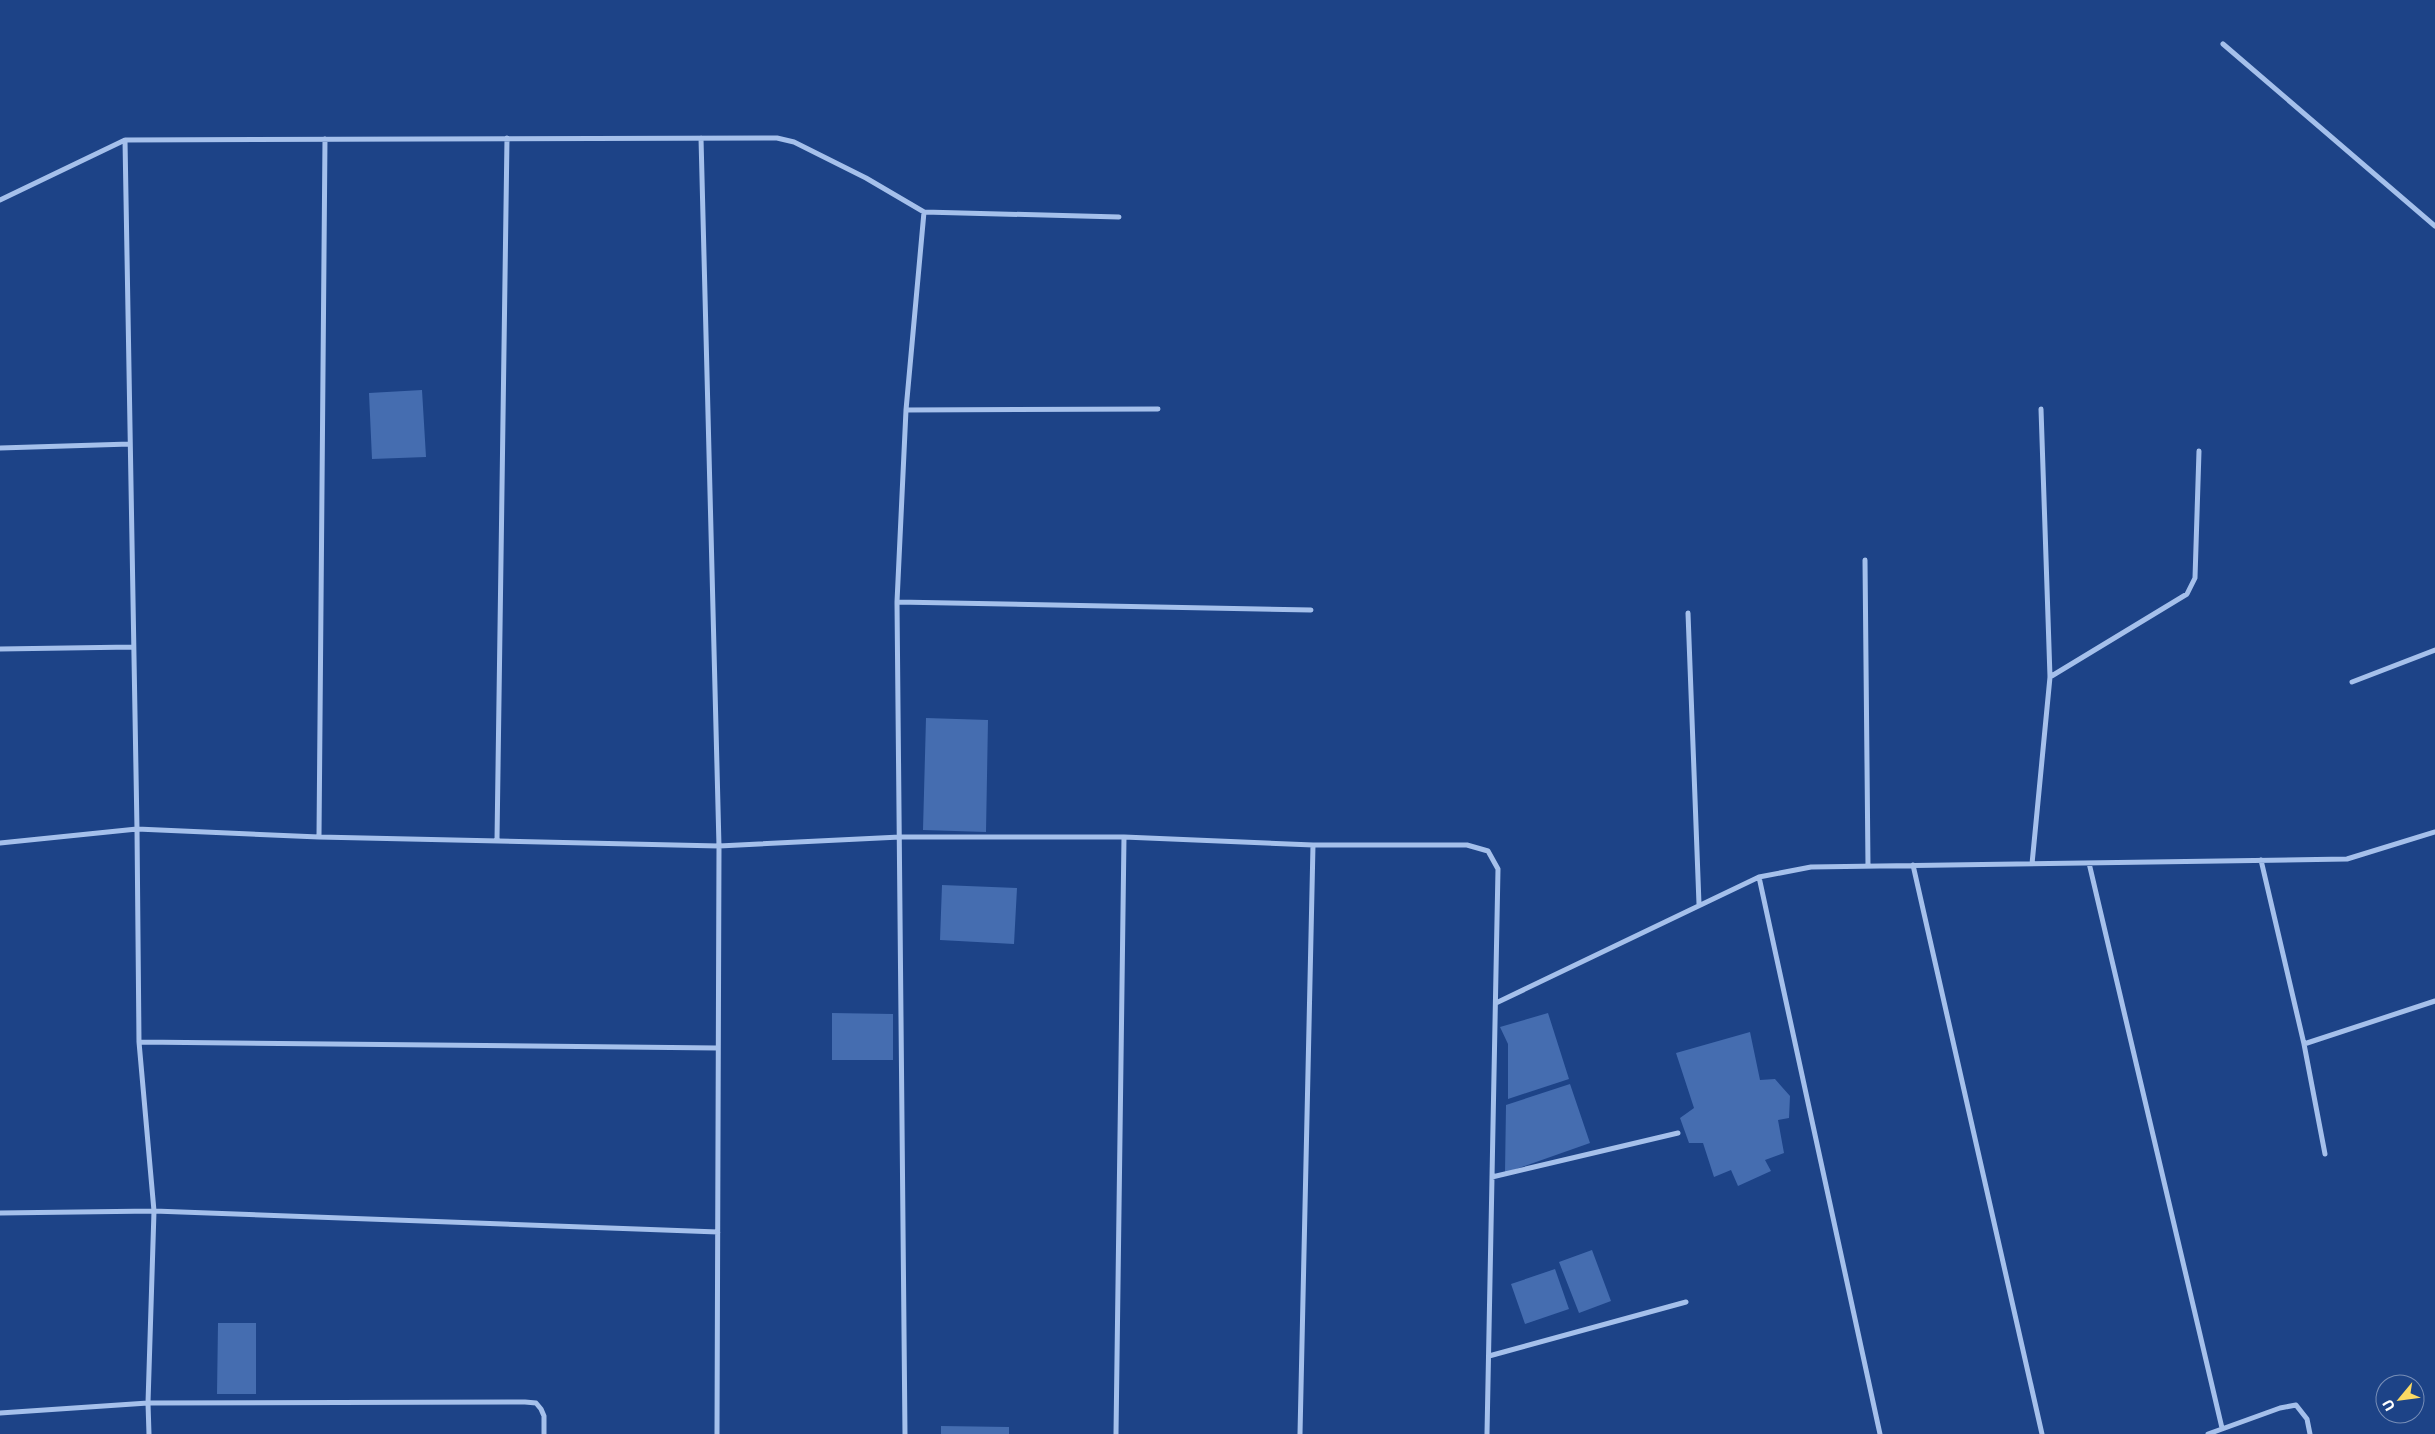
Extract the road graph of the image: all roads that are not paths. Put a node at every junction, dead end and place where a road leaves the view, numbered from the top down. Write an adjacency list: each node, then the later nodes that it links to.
1 (2224, 44): 9 (street)
2 (507, 138): 3 (street); 4 (street); 30 (street)
3 (701, 138): 7 (street); 33 (street)
4 (325, 139): 5 (street); 27 (street)
5 (125, 140): 6 (street); 13 (street)
6 (0, 200)
7 (924, 212): 8 (street); 11 (street)
8 (1119, 217)
9 (2435, 226)
10 (1158, 409): 11 (street)
11 (906, 410): 17 (street)
12 (2041, 410): 23 (street)
13 (130, 444): 14 (street); 20 (street)
14 (0, 448)
15 (2199, 451): 23 (street)
16 (1865, 560): 38 (street)
17 (897, 602): 18 (street); 28 (street)
18 (1311, 610)
19 (1688, 613): 40 (street)
20 (133, 647): 21 (street); 25 (street)
21 (0, 649)
22 (2435, 650): 24 (street)
23 (2050, 677): 36 (street)
24 (2352, 682)
25 (137, 829): 27 (street); 31 (street); 43 (street)
26 (2435, 832): 34 (street)
27 (319, 837): 30 (street)
28 (900, 837): 29 (street); 33 (street); 60 (street)
29 (1124, 837): 32 (street); 61 (street)
30 (497, 840): 33 (street)
31 (0, 842)
32 (1314, 845): 42 (street); 62 (street)
33 (719, 846): 45 (street)
34 (2261, 860): 35 (street); 44 (street)
35 (2089, 863): 36 (street); 56 (street)
36 (2032, 864): 37 (street)
37 (1913, 865): 38 (street); 65 (street)
38 (1868, 866): 39 (street)
39 (1760, 877): 40 (street); 64 (street)
40 (1699, 904): 42 (street)
41 (2435, 1001): 44 (street)
42 (1496, 1003): 48 (street)
43 (139, 1042): 45 (street); 49 (street)
44 (2304, 1044): 47 (street)
45 (717, 1048): 51 (street)
46 (1678, 1133): 48 (street)
47 (2325, 1154)
48 (1492, 1177): 53 (street)
49 (154, 1211): 50 (street); 51 (street); 54 (street)
50 (0, 1213)
51 (718, 1232): 59 (street)
52 (1686, 1302): 53 (street)
53 (1489, 1356): 63 (street)
54 (148, 1403): 55 (street); 57 (street); 58 (street)
55 (0, 1413)
56 (2222, 1428): 66 (street); 67 (street)
57 (149, 1434)
58 (544, 1434)
59 (717, 1434)
60 (905, 1434)
61 (1116, 1434)
62 (1300, 1434)
63 (1487, 1434)
64 (1880, 1434)
65 (2042, 1434)
66 (2208, 1434)
67 (2310, 1434)

